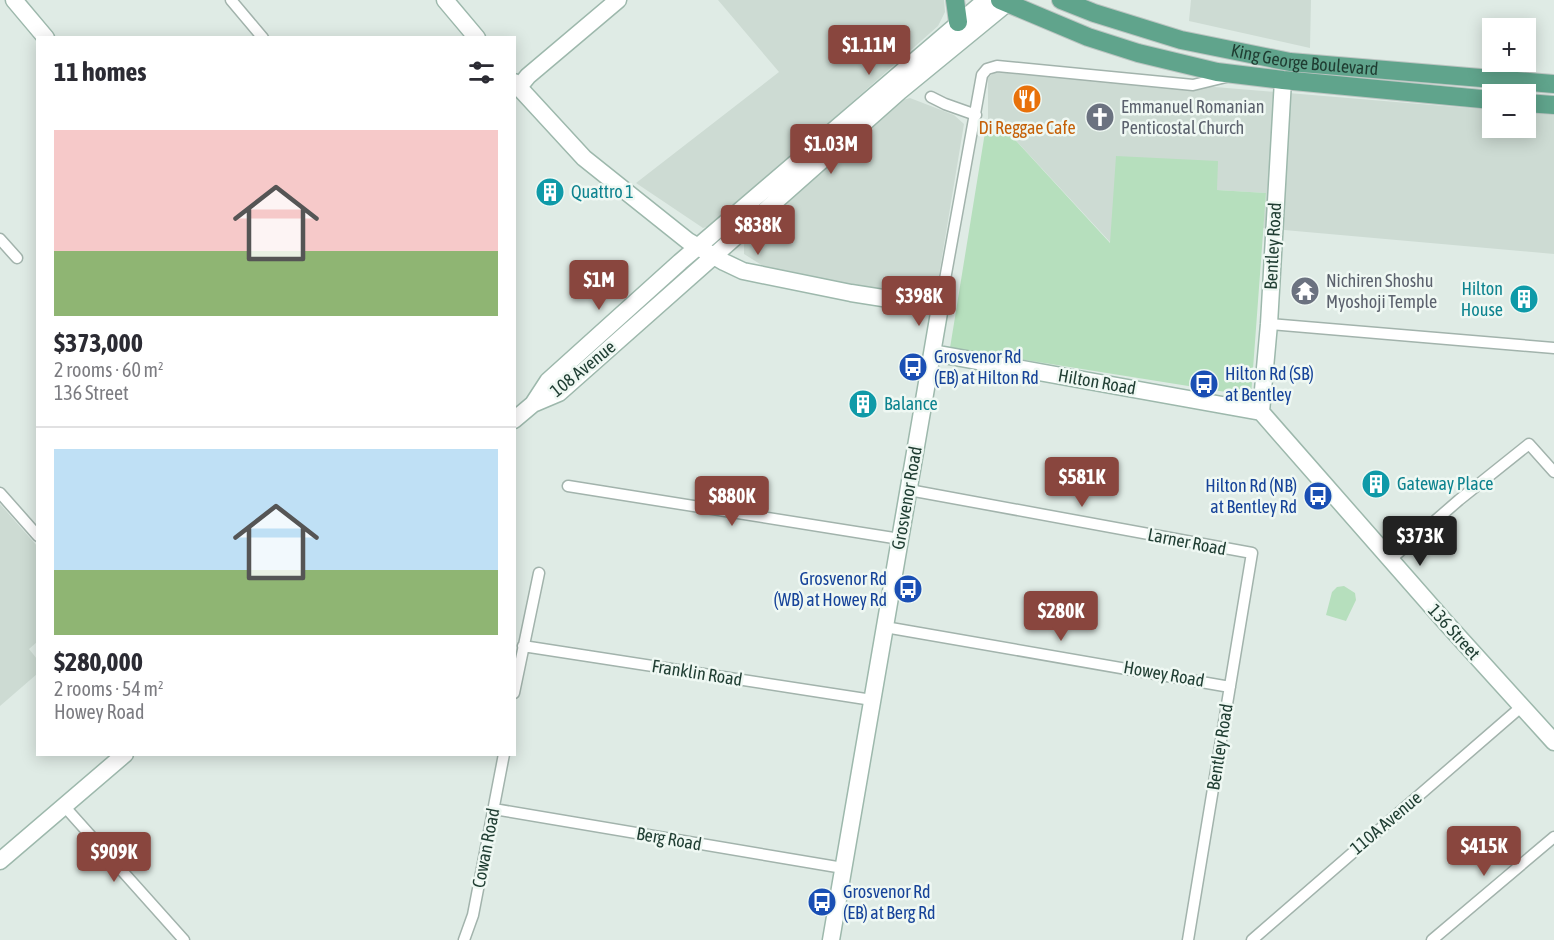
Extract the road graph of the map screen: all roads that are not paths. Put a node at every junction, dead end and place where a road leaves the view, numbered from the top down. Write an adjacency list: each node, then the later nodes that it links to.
1 (14, 0): 10 (street)
2 (231, 0): 11 (street)
3 (445, 0): 12 (street)
4 (618, 0): 17 (street)
5 (955, 0): 9 (main road)
6 (986, 0): 9 (street, 108 Avenue)
7 (1061, 0): 16 (main road, King George Boulevard)
8 (1006, 1): 14 (main road, King George Boulevard); 25 (street, 108 Avenue)
9 (958, 22): 24 (street, 108 Avenue)
10 (44, 36)
11 (261, 36)
12 (475, 36)
13 (997, 66): 14 (street, King George Boulevard); 22 (street, Grosvenor Road)
14 (1235, 75): 15 (main road, King George Boulevard)
15 (1283, 81): 19 (main road, King George Boulevard); 28 (street, Bentley Road)
16 (1554, 84)
17 (516, 87): 24 (street)
18 (931, 97): 22 (street)
19 (1482, 99)
20 (1536, 104): 21 (main road)
21 (1554, 105)
22 (976, 115): 27 (street, Grosvenor Road)
23 (0, 239): 26 (street)
24 (698, 247): 25 (street); 31 (street, 108 Avenue)
25 (714, 256): 27 (street); 31 (street, 108 Avenue)
26 (17, 258)
27 (940, 307): 30 (street, Grosvenor Road)
28 (1269, 324): 29 (street); 32 (street, Bentley Road)
29 (1554, 348)
30 (933, 353): 32 (street, Hilton Road); 36 (street, Grosvenor Road)
31 (533, 404): 33 (street, 108 Avenue)
32 (1261, 412): 41 (street, 136 Street)
33 (516, 418)
34 (1554, 472): 41 (street)
35 (568, 486): 39 (street)
36 (909, 490): 39 (street, Grosvenor Road); 40 (street, Larner Road)
37 (0, 493): 38 (street)
38 (36, 534)
39 (900, 539): 43 (street, Grosvenor Road)
40 (1252, 553): 46 (street, Bentley Road)
41 (1391, 559): 48 (street, 136 Street)
42 (539, 573): 44 (street)
43 (885, 627): 46 (street, Howey Road); 47 (street, Grosvenor Road)
44 (523, 646): 45 (street); 47 (street, Franklin Road)
45 (516, 683)
46 (1230, 687): 60 (street, Bentley Road)
47 (872, 700): 56 (street, Grosvenor Road)
48 (1521, 707): 49 (street, 136 Street); 61 (street, 110A Avenue)
49 (1554, 742)
50 (123, 756): 52 (street)
51 (504, 756): 53 (street, Cowan Road)
52 (65, 807): 55 (street); 57 (street)
53 (494, 809): 56 (street, Berg Road); 58 (street, Cowan Road)
54 (1554, 837): 62 (street)
55 (0, 861)
56 (843, 868): 59 (street, Grosvenor Road)
57 (184, 940)
58 (464, 940)
59 (831, 940)
60 (1188, 940)
61 (1251, 940)
62 (1432, 940)

